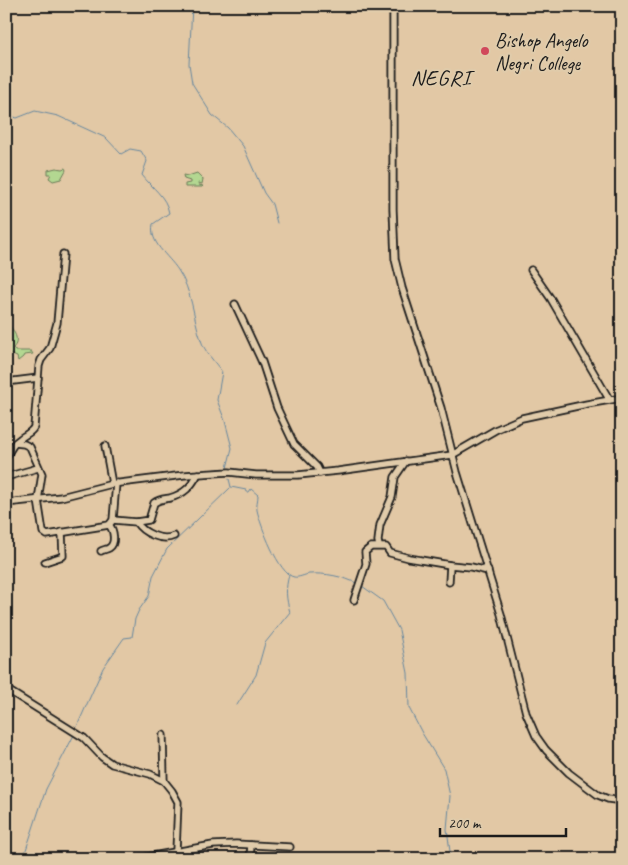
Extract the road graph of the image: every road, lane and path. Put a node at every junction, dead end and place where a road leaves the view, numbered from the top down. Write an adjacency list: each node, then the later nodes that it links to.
1 (393, 6): 11 (street)
2 (63, 254): 5 (street)
3 (531, 270): 8 (street)
4 (235, 304): 15 (street)
5 (38, 378): 6 (street); 9 (street)
6 (6, 382)
7 (622, 398): 8 (street)
8 (609, 399): 11 (street)
9 (15, 443): 12 (street); 14 (street)
10 (105, 446): 18 (street)
11 (452, 455): 13 (street); 29 (street)
12 (6, 458)
13 (406, 461): 15 (street); 25 (street)
14 (38, 468): 17 (street); 19 (street)
15 (320, 473): 16 (street)
16 (198, 474): 18 (street); 22 (street)
17 (6, 476)
18 (114, 484): 19 (street); 21 (street)
19 (38, 500): 20 (street); 23 (street)
20 (6, 503)
21 (111, 522): 22 (street); 23 (street); 26 (street)
22 (136, 522): 24 (street)
23 (62, 532): 27 (street)
24 (174, 536)
25 (378, 543): 28 (street); 31 (street)
26 (101, 551)
27 (46, 562)
28 (450, 565): 29 (street); 30 (street)
29 (488, 571): 35 (street)
30 (448, 582)
31 (354, 600)
32 (6, 689): 34 (street)
33 (163, 735): 34 (street)
34 (164, 781): 38 (street)
35 (622, 801)
36 (251, 845): 37 (street); 38 (street); 40 (street)
37 (290, 847)
38 (176, 851): 39 (street)
39 (136, 859)
40 (250, 859)

